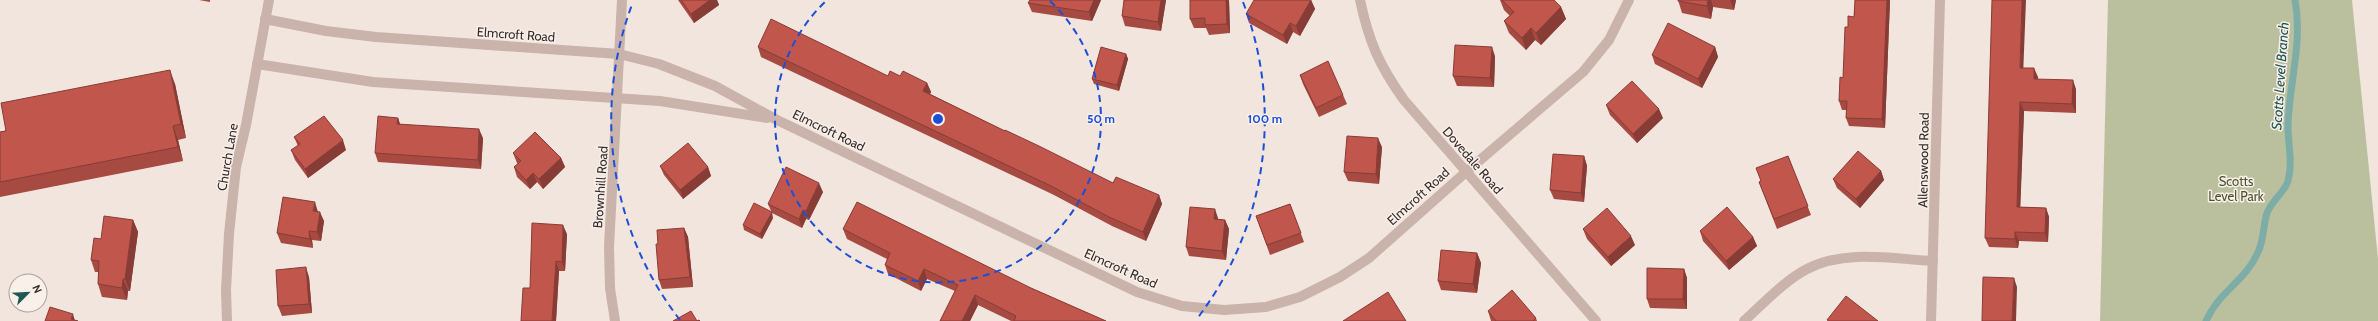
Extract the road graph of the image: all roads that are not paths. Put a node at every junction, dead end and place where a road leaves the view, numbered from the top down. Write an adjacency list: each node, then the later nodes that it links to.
1 (269, 0): 6 (street, Church Lane)
2 (622, 0): 7 (street, Brownhill Road)
3 (1360, 0): 11 (street, Dovedale Road)
4 (1629, 0): 11 (street, Elmcroft Road)
5 (1940, 0): 12 (street, Allenswood Road)
6 (265, 19): 7 (street, Elmcroft Road); 8 (street, Church Lane)
7 (619, 54): 9 (street, Brownhill Road); 10 (street, Elmcroft Road)
8 (257, 64): 9 (street, Elmcroft Road); 13 (street, Church Lane)
9 (618, 98): 10 (street, Elmcroft Road); 14 (street, Brownhill Road)
10 (777, 120): 11 (street, Elmcroft Road)
11 (1466, 172): 15 (street, Dovedale Road)
12 (1933, 261): 16 (street); 17 (street, Allenswood Road)
13 (227, 321)
14 (615, 321)
15 (1596, 321)
16 (1744, 321)
17 (1931, 321)

